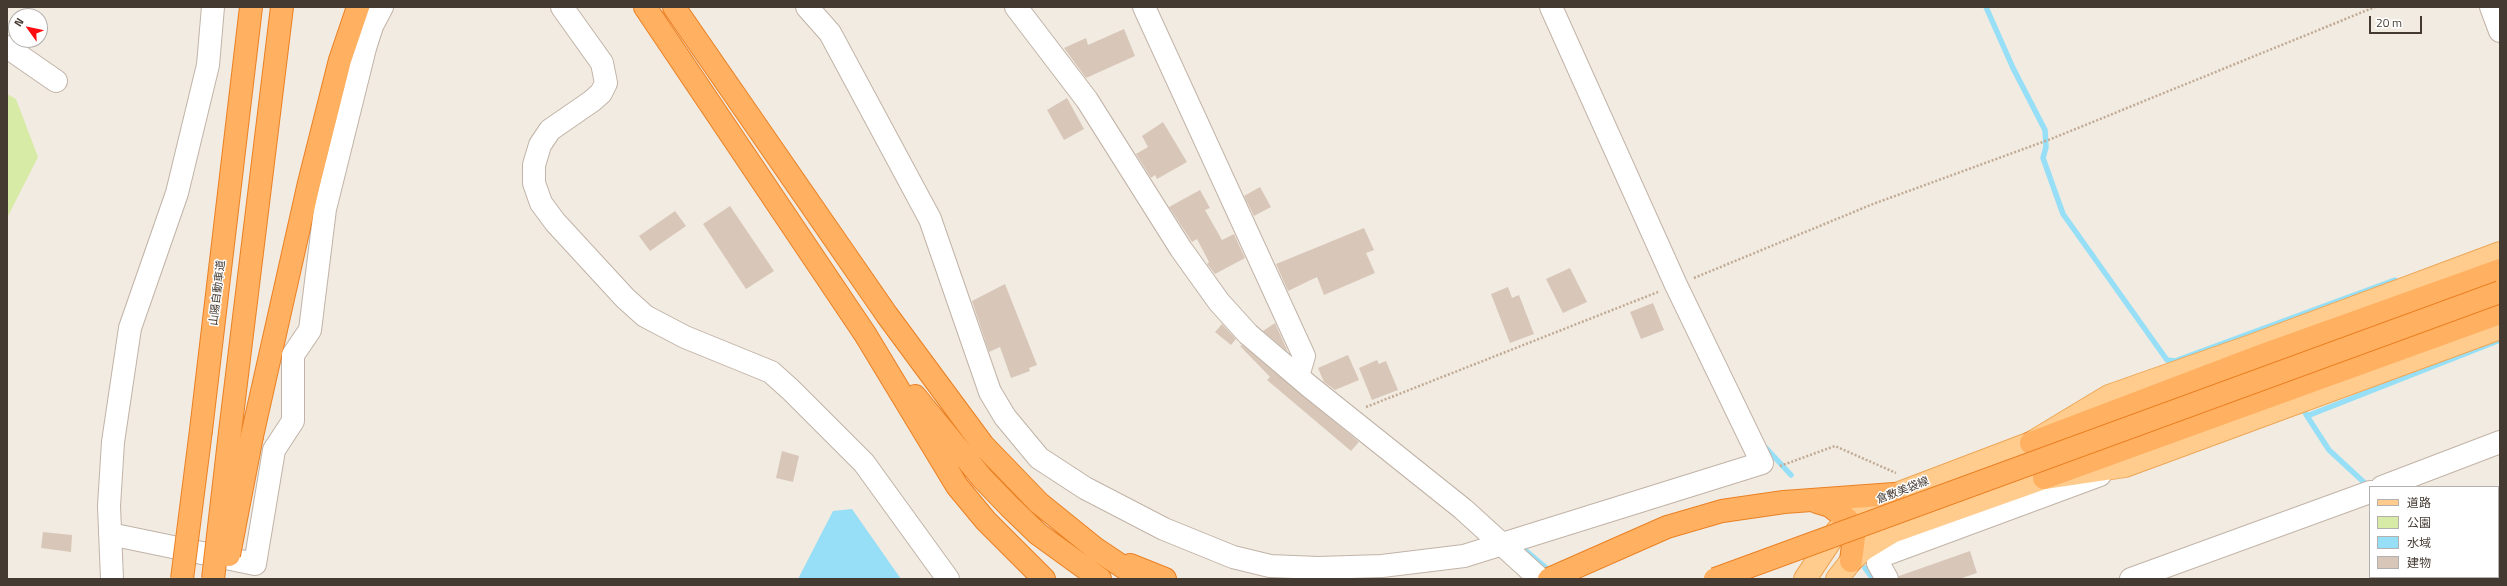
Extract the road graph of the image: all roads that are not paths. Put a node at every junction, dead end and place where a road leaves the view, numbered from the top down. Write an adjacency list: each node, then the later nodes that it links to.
1 (213, 7): 37 (street)
2 (250, 7): 43 (highway, 山陽自動車道, bridge)
3 (282, 7): 44 (highway, bridge)
4 (358, 7): 45 (highway, bridge)
5 (382, 7): 37 (street)
6 (562, 7): 46 (street)
7 (630, 7): 19 (highway)
8 (645, 7): 19 (highway)
9 (674, 7): 18 (highway)
10 (685, 7): 18 (highway)
11 (807, 7): 38 (street)
12 (1016, 7): 27 (street)
13 (1144, 7): 27 (street)
14 (1551, 7): 38 (street)
15 (2491, 7): 16 (street)
16 (2500, 31)
17 (7, 47): 20 (street)
18 (710, 56): 39 (highway)
19 (689, 75): 26 (highway)
20 (56, 81)
21 (2500, 253): 29 (main road, 倉敷美袋線)
22 (2500, 270): 29 (highway)
23 (2500, 292): 52 (highway, bridge)
24 (2500, 313): 31 (highway)
25 (2500, 328): 30 (main road)
26 (865, 334): 47 (highway); 48 (highway)
27 (1298, 376): 38 (street)
28 (2500, 442): 33 (street)
29 (2031, 443): 32 (main road, 倉敷美袋線)
30 (2125, 466): 31 (main road); 55 (street)
31 (2044, 478): 40 (main road)
32 (1897, 484): 35 (highway); 36 (main road, 倉敷美袋線)
33 (2384, 486)
34 (2369, 492): 56 (street)
35 (1814, 501): 36 (highway); 41 (highway)
36 (1848, 520): 40 (highway); 53 (main road, 倉敷美袋線)
37 (110, 534): 42 (street)
38 (1511, 543): 51 (street)
39 (1096, 549): 49 (highway); 50 (highway)
40 (1850, 561): 54 (main road)
41 (1556, 576)
42 (112, 579)
43 (182, 579)
44 (214, 579)
45 (220, 579)
46 (948, 579)
47 (1044, 579)
48 (1100, 579)
49 (1141, 579)
50 (1165, 579)
51 (1540, 579)
52 (1715, 579)
53 (1805, 579)
54 (1837, 579)
55 (1887, 579)
56 (2131, 579)

